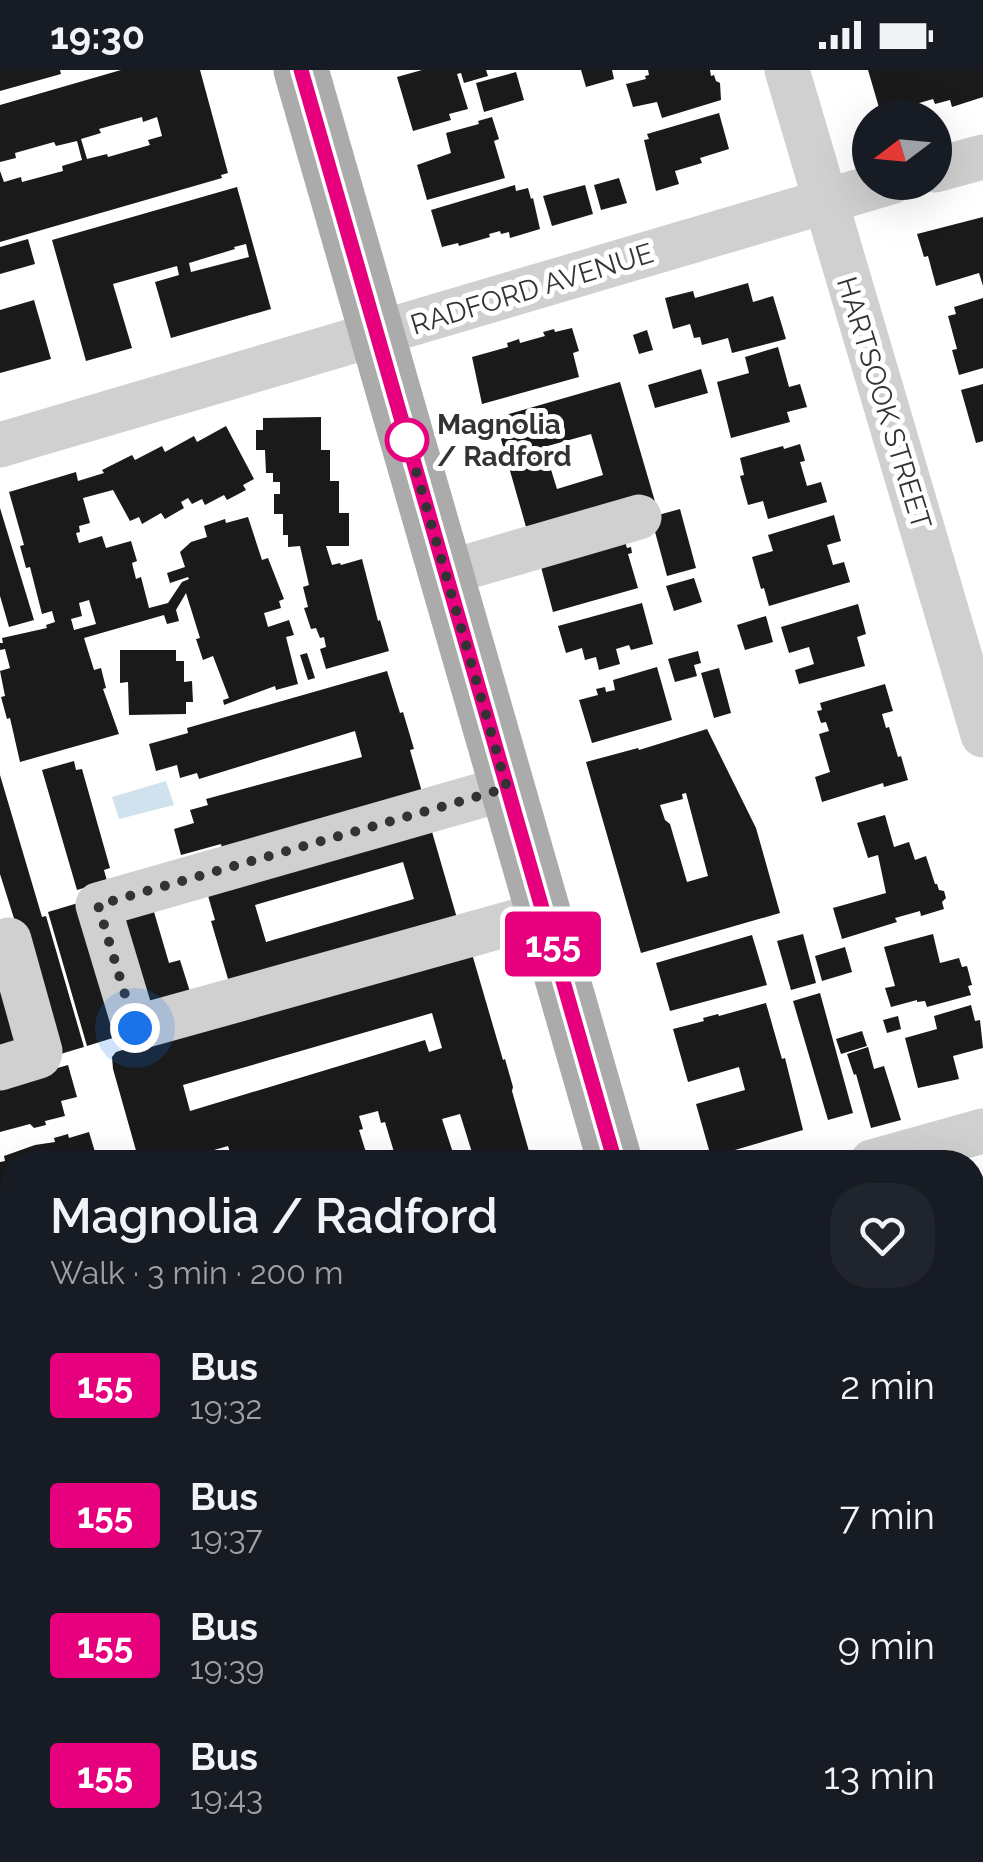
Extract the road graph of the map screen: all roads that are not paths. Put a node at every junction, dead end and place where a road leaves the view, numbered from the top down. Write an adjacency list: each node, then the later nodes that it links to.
1 (302, 70): 7 (main road)
2 (787, 70): 6 (street, HARTSOOK STREET)
3 (983, 157): 4 (street)
4 (952, 165)
5 (852, 193): 6 (street, RADFORD AVENUE)
6 (824, 201): 7 (street, RADFORD AVENUE); 11 (street, HARTSOOK STREET)
7 (378, 335): 8 (street, RADFORD AVENUE); 10 (main road)
8 (0, 445)
9 (639, 517): 10 (street)
10 (446, 573): 12 (main road)
11 (983, 735)
12 (507, 788): 13 (main road); 13 (street)
13 (544, 914): 17 (main road)
14 (9, 940): 15 (street)
15 (0, 1068)
16 (983, 1131): 18 (street)
17 (612, 1150)
18 (915, 1150)

